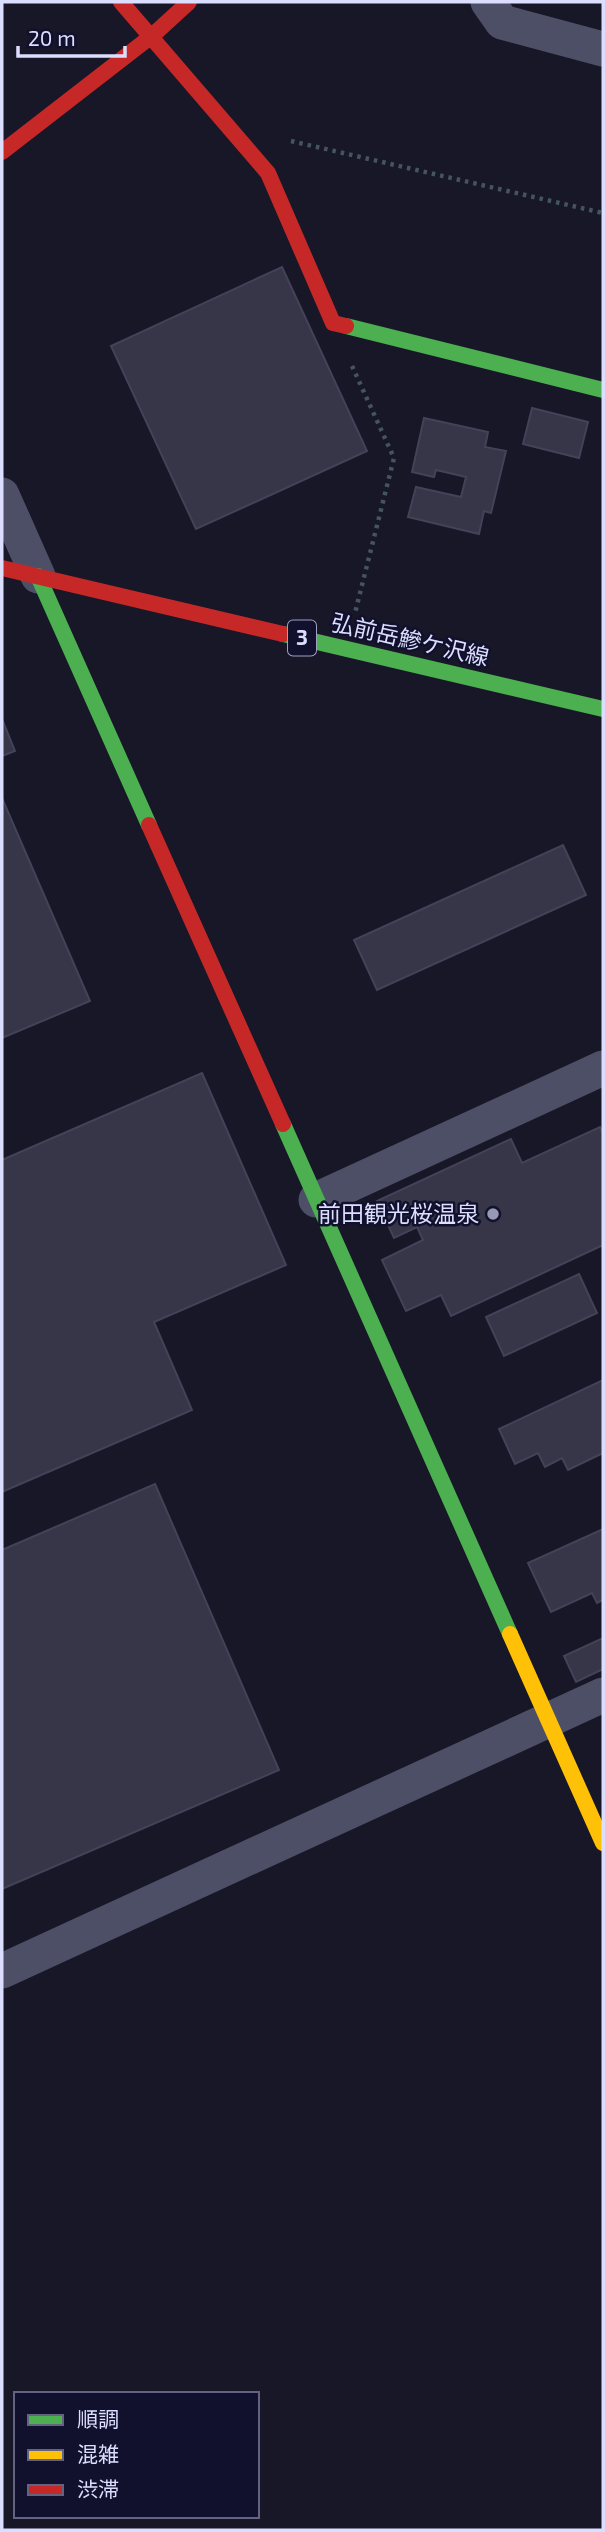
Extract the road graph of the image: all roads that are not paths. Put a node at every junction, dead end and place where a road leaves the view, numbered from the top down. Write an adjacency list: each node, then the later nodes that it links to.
1 (121, 2): 4 (street)
2 (189, 2): 4 (street)
3 (504, 8): 5 (street)
4 (153, 35): 6 (street); 7 (street)
5 (603, 49)
6 (2, 152)
7 (603, 390)
8 (2, 495): 10 (street)
9 (2, 568): 10 (street, 弘前岳鰺ケ沢線 / 3)
10 (38, 576): 11 (street, 弘前岳鰺ケ沢線 / 3); 13 (street)
11 (603, 709)
12 (603, 1068): 13 (street)
13 (316, 1200): 15 (street)
14 (603, 1695): 15 (street)
15 (547, 1720): 16 (street); 17 (street)
16 (603, 1843)
17 (2, 1971)

